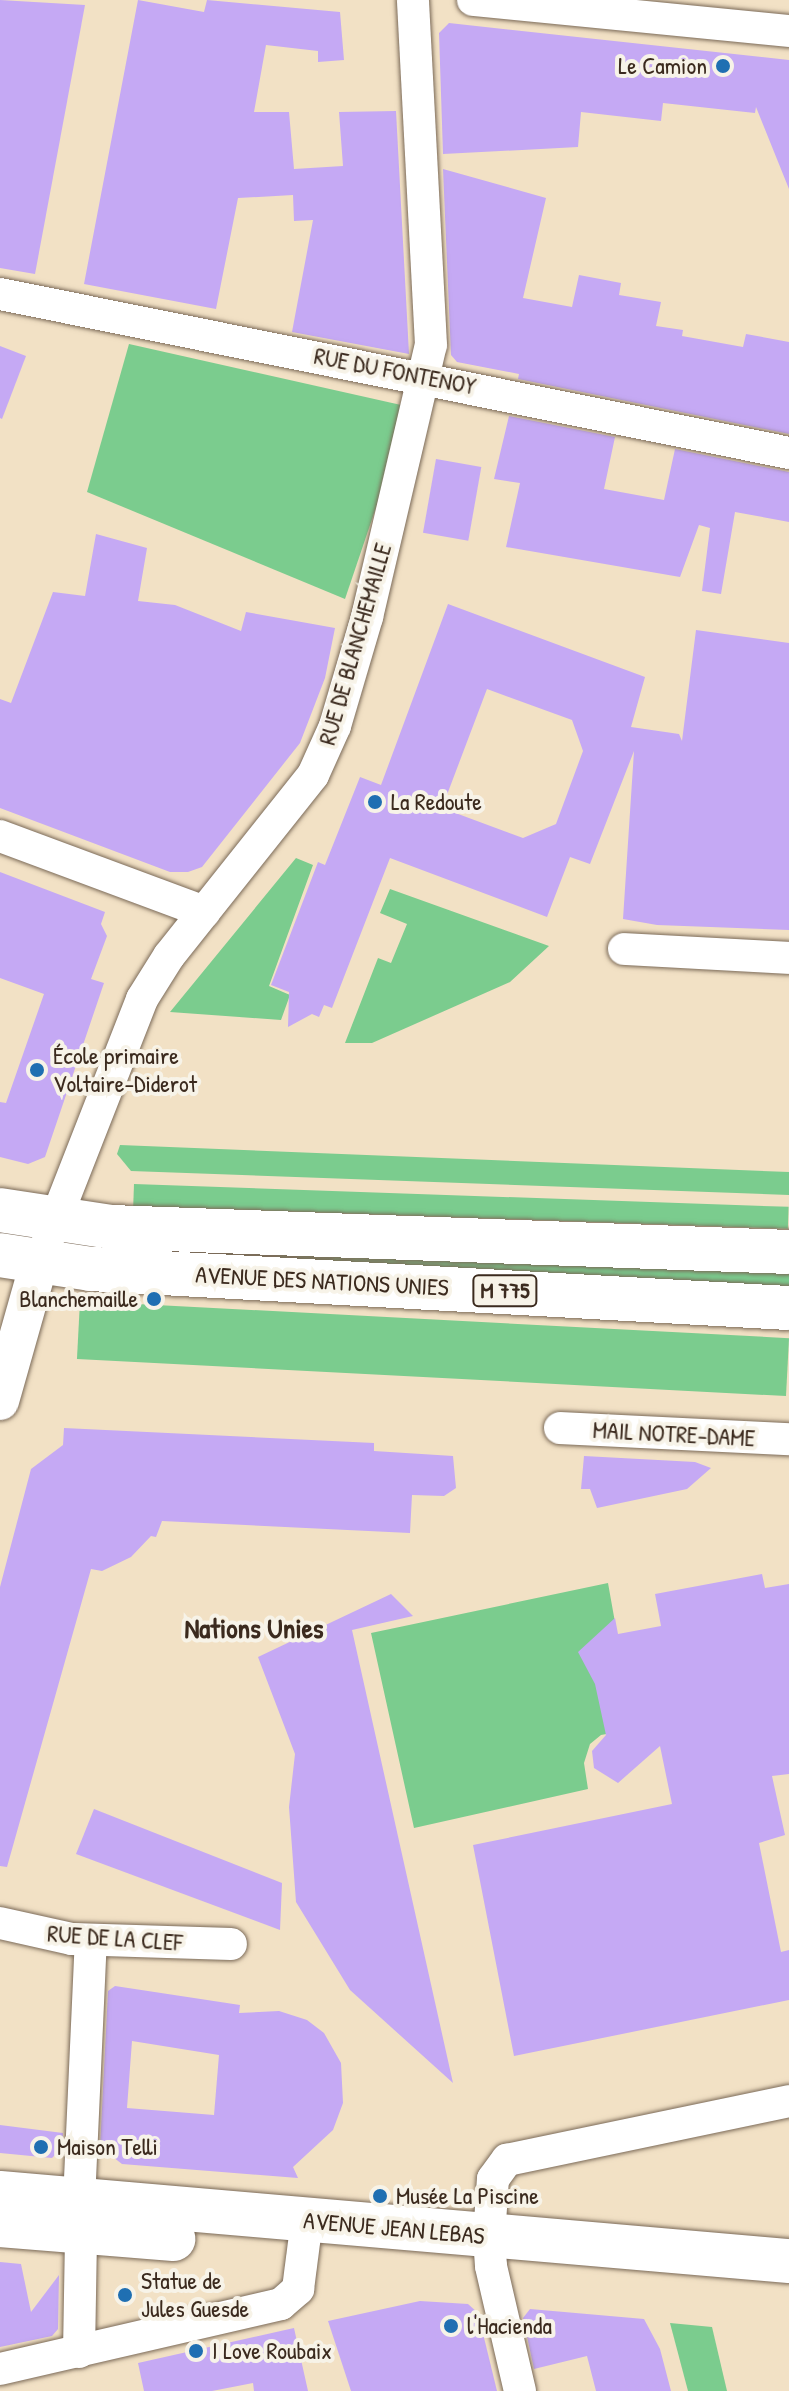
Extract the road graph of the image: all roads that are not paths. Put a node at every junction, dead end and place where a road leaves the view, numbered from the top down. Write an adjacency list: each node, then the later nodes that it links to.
1 (413, 0): 5 (street, RUE DE BLANCHEMAILLE)
2 (473, 0): 3 (street)
3 (789, 31)
4 (0, 294): 5 (street, RUE DU FONTENOY)
5 (427, 377): 6 (street, RUE DU FONTENOY); 8 (street, RUE DE BLANCHEMAILLE)
6 (789, 453)
7 (0, 836): 8 (street)
8 (204, 912): 12 (street, RUE DE BLANCHEMAILLE)
9 (624, 949): 10 (street)
10 (789, 958)
11 (0, 1210): 12 (main road, AVENUE DES NATIONS UNIES / M 775)
12 (55, 1221): 13 (main road, AVENUE DES NATIONS UNIES / M 775); 14 (street, RUE DE BLANCHEMAILLE)
13 (789, 1252)
14 (19, 1259): 15 (main road, AVENUE DES NATIONS UNIES / M 775); 16 (street, RUE DE BLANCHEMAILLE)
15 (789, 1308)
16 (0, 1401)
17 (560, 1428): 18 (street, MAIL NOTRE-DAME)
18 (789, 1439)
19 (0, 1923): 20 (street, RUE DE LA CLEF)
20 (91, 1941): 21 (street, RUE DE LA CLEF); 24 (street)
21 (231, 1944)
22 (789, 2101): 27 (street)
23 (0, 2193): 24 (main road, AVENUE JEAN LEBAS)
24 (80, 2216): 25 (main road, AVENUE JEAN LEBAS); 26 (main road, AVENUE JEAN LEBAS); 30 (street)
25 (0, 2225)
26 (306, 2235): 27 (main road, AVENUE JEAN LEBAS); 30 (street)
27 (490, 2251): 28 (main road, AVENUE JEAN LEBAS); 29 (main road, AVENUE JEAN LEBAS); 32 (street)
28 (789, 2261)
29 (789, 2292)
30 (79, 2352): 31 (street)
31 (0, 2369)
32 (520, 2391)

